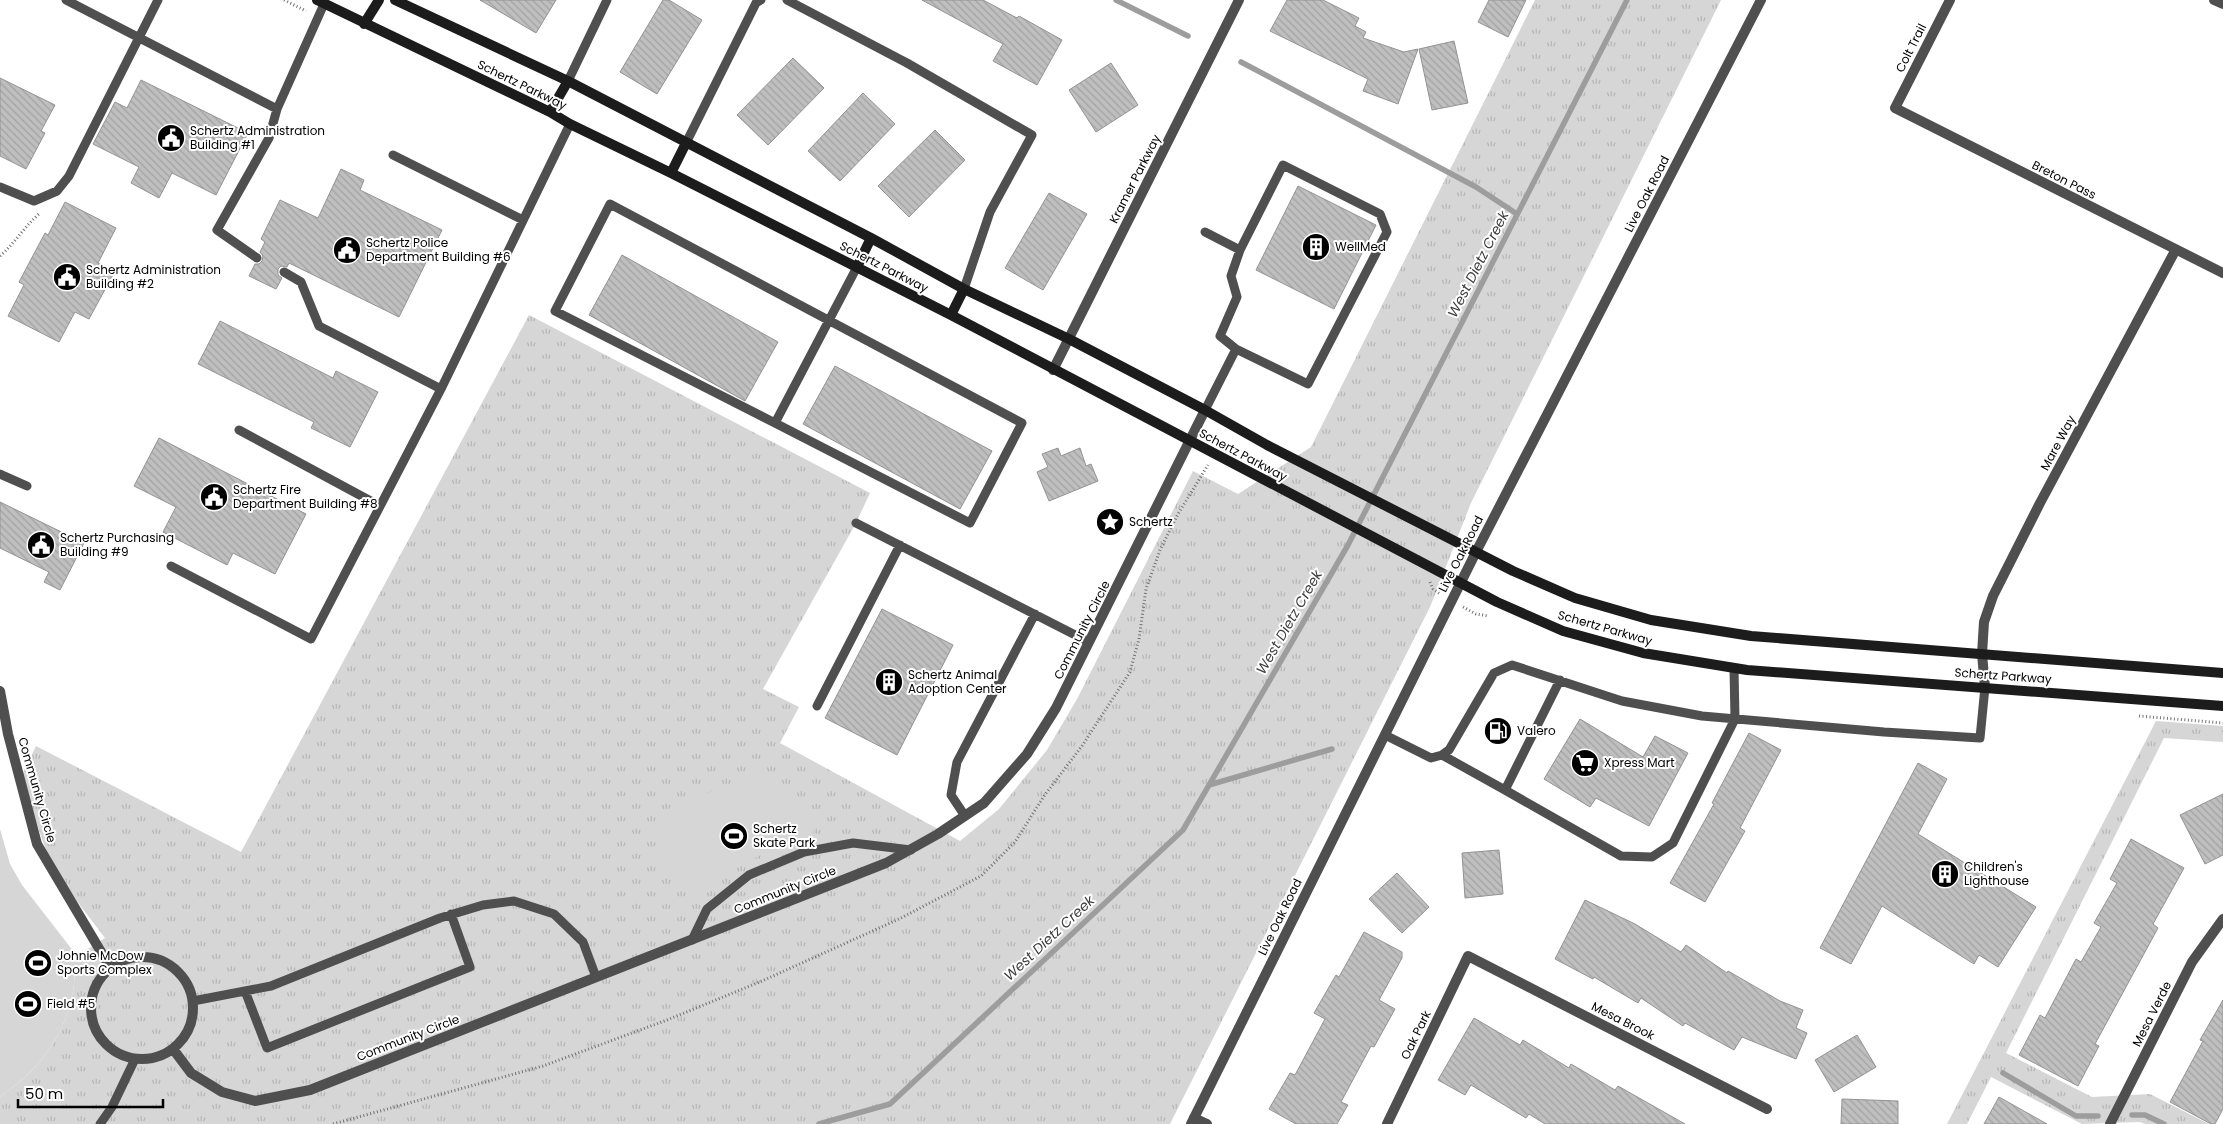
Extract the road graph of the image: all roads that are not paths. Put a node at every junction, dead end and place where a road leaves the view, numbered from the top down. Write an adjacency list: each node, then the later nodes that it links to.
1 (66, 0): 15 (lane)
2 (158, 0): 15 (lane)
3 (378, 0): 14 (main road)
4 (395, 0): 16 (main road, Schertz Parkway)
5 (607, 0): 16 (lane)
6 (761, 0): 21 (lane)
7 (787, 0): 34 (lane)
8 (1239, 0): 37 (street, Kramer Parkway)
9 (1761, 0): 50 (street, Live Oak Road)
10 (1950, 0): 17 (street, Colt Trail)
11 (2214, 0): 13 (street)
12 (321, 2): 14 (main road, Schertz Parkway); 18 (lane)
13 (2223, 4)
14 (364, 24): 19 (main road, Schertz Parkway)
15 (139, 37): 18 (lane); 24 (lane)
16 (568, 81): 19 (main road); 21 (main road, Schertz Parkway)
17 (1895, 108): 29 (street, Breton Pass)
18 (277, 109): 30 (lane)
19 (550, 112): 20 (main road, Schertz Parkway)
20 (570, 124): 23 (main road, Schertz Parkway); 25 (lane)
21 (686, 143): 23 (main road); 27 (main road, Schertz Parkway)
22 (393, 155): 25 (lane)
23 (671, 173): 31 (main road, Schertz Parkway)
24 (0, 187)
25 (523, 220): 40 (lane)
26 (1205, 232): 28 (lane)
27 (871, 238): 31 (main road); 34 (main road, Schertz Parkway)
28 (1240, 250): 38 (lane); 38 (lane)
29 (2175, 251): 33 (street, Breton Pass); 55 (street, Mare Way)
30 (257, 258)
31 (858, 267): 35 (main road, Schertz Parkway); 36 (lane)
32 (284, 272): 40 (lane)
33 (2223, 273)
34 (964, 289): 35 (main road); 37 (main road, Schertz Parkway)
35 (951, 315): 39 (main road, Schertz Parkway)
36 (830, 320): 42 (lane); 42 (lane); 42 (lane)
37 (1069, 339): 39 (street, Kramer Parkway); 41 (main road, Schertz Parkway)
38 (1236, 349): 41 (lane)
39 (1053, 370): 44 (main road, Schertz Parkway)
40 (441, 389): 47 (lane)
41 (1205, 410): 44 (street, Community Circle); 50 (main road, Schertz Parkway)
42 (775, 423)
43 (239, 430): 47 (lane)
44 (1190, 441): 52 (main road, Schertz Parkway); 54 (street, Community Circle)
45 (0, 474): 46 (lane)
46 (27, 486)
47 (380, 506): 51 (lane)
48 (856, 523): 49 (lane)
49 (900, 545): 53 (lane); 62 (lane)
50 (1476, 552): 52 (street, Live Oak Road); 55 (main road, Schertz Parkway)
51 (171, 566)
52 (1460, 583): 56 (main road, Schertz Parkway); 65 (street, Live Oak Road)
53 (1035, 614): 54 (lane); 68 (lane)
54 (1089, 642): 68 (street, Community Circle)
55 (1982, 654): 57 (main road, Schertz Parkway); 59 (street, Mare Way)
56 (1734, 668): 59 (main road, Schertz Parkway); 64 (lane)
57 (2223, 673)
58 (1560, 680): 64 (lane); 66 (lane); 67 (lane)
59 (1985, 686): 63 (main road, Schertz Parkway); 64 (lane)
60 (0, 691): 61 (street, Community Circle)
61 (0, 695): 74 (street, Community Circle)
62 (817, 706)
63 (2223, 706)
64 (1735, 719): 67 (lane)
65 (1385, 734): 66 (lane); 81 (street, Live Oak Road)
66 (1442, 755): 67 (lane)
67 (1505, 790)
68 (965, 816): 69 (street, Community Circle)
69 (911, 850): 72 (street, Community Circle); 72 (lane)
70 (451, 914): 75 (lane); 76 (lane); 76 (lane)
71 (2223, 919): 85 (street, Mesa Verde)
72 (692, 940): 75 (street, Community Circle)
73 (1468, 956): 80 (street, Mesa Brook); 84 (street, Oak Park)
74 (110, 967): 77 (street); 79 (street)
75 (596, 977): 78 (street, Community Circle)
76 (245, 991): 77 (lane)
77 (193, 1001): 78 (street)
78 (174, 1049): 79 (street)
79 (135, 1059): 82 (lane)
80 (1767, 1109)
81 (1193, 1121): 83 (street)
82 (100, 1124)
83 (1207, 1124)
84 (1387, 1124)
85 (2110, 1124)

